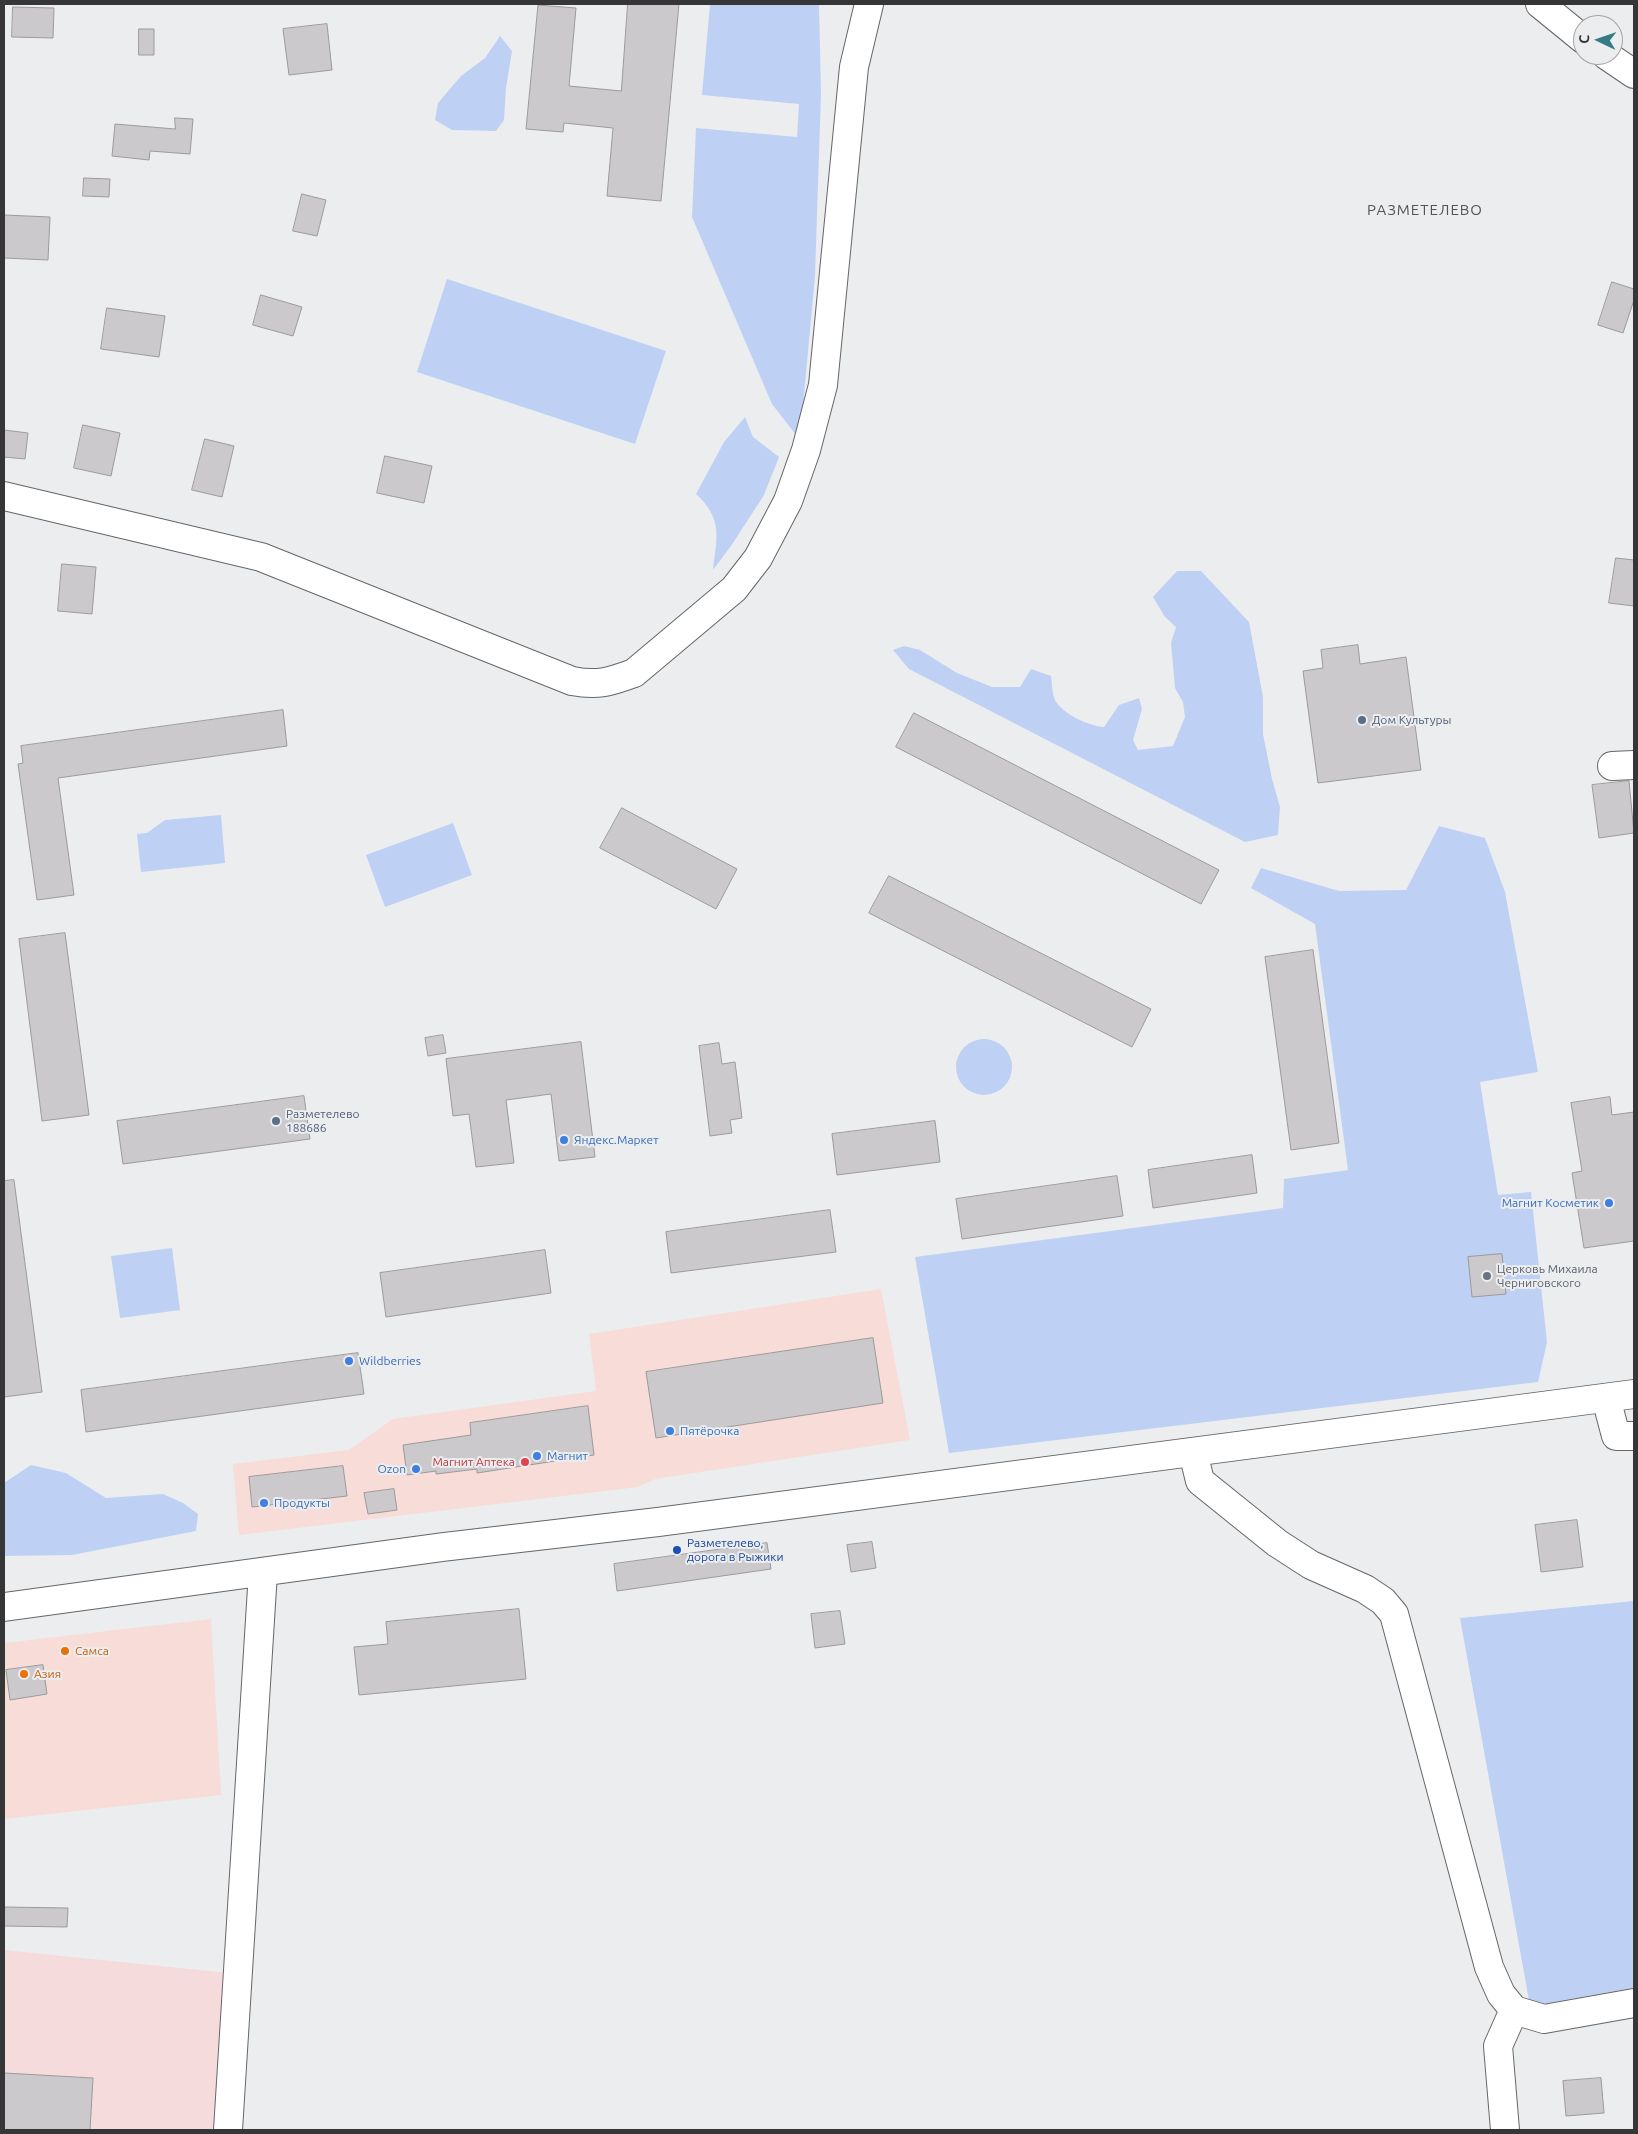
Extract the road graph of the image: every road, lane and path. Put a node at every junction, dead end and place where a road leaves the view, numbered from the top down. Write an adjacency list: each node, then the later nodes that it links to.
1 (869, 4): 6 (street)
2 (1540, 4): 3 (street)
3 (1573, 31)
4 (1621, 65): 5 (street)
5 (1634, 74)
6 (4, 496)
7 (1634, 1394): 8 (street)
8 (1606, 1398): 9 (street); 10 (street)
9 (1634, 1436)
10 (1193, 1452): 11 (street); 14 (street)
11 (263, 1572): 12 (street); 15 (street)
12 (4, 1607)
13 (1634, 2003): 14 (street)
14 (1514, 2010): 16 (street)
15 (228, 2130)
16 (1505, 2130)

